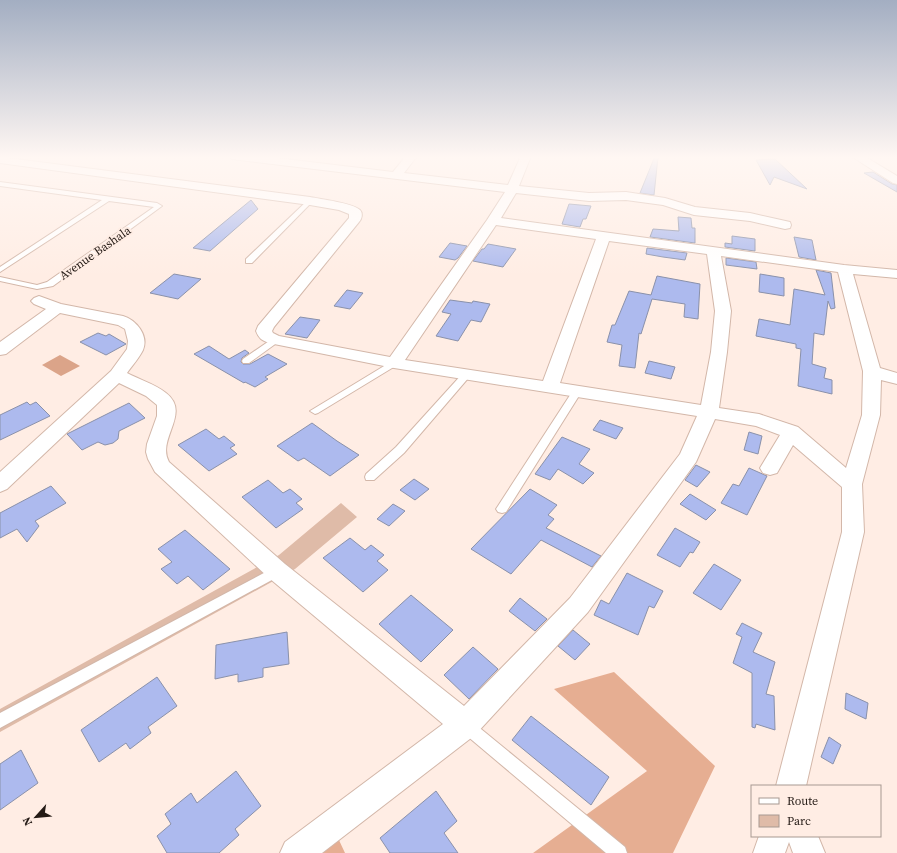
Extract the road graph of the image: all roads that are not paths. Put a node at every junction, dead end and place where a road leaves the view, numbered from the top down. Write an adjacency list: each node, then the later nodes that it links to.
1 (92, 196): 5 (lane, Avenue Bashala)
2 (271, 196): 6 (street)
3 (508, 196): 7 (street)
4 (578, 196): 8 (street)
5 (109, 198): 13 (lane); 15 (lane, Avenue Bashala)
6 (310, 201): 11 (lane); 18 (street)
7 (493, 221): 9 (street); 21 (street)
8 (786, 225)
9 (604, 236): 10 (street); 26 (street)
10 (713, 250): 12 (street); 29 (street)
11 (249, 261)
12 (844, 269): 14 (street); 22 (street)
13 (0, 270)
14 (897, 274)
15 (0, 279)
16 (39, 301): 17 (street)
17 (57, 308): 19 (street); 24 (street)
18 (275, 340): 20 (lane); 21 (street)
19 (0, 350)
20 (246, 361)
21 (394, 362): 23 (street); 28 (lane)
22 (872, 371): 25 (street); 34 (street)
23 (468, 374): 26 (street); 32 (lane)
24 (117, 375): 33 (street); 36 (street)
25 (897, 379)
26 (550, 388): 27 (street)
27 (577, 391): 29 (street); 35 (lane)
28 (315, 411)
29 (709, 411): 30 (street); 38 (street)
30 (791, 432): 31 (street); 34 (street)
31 (770, 468)
32 (370, 477)
33 (0, 484)
34 (852, 484): 39 (street)
35 (502, 509)
36 (277, 571): 37 (lane); 38 (street)
37 (0, 721)
38 (465, 725): 42 (street); 43 (lane)
39 (791, 785)
40 (775, 837): 44 (street)
41 (802, 837): 45 (street)
42 (296, 853)
43 (619, 853)
44 (769, 853)
45 (809, 853)

